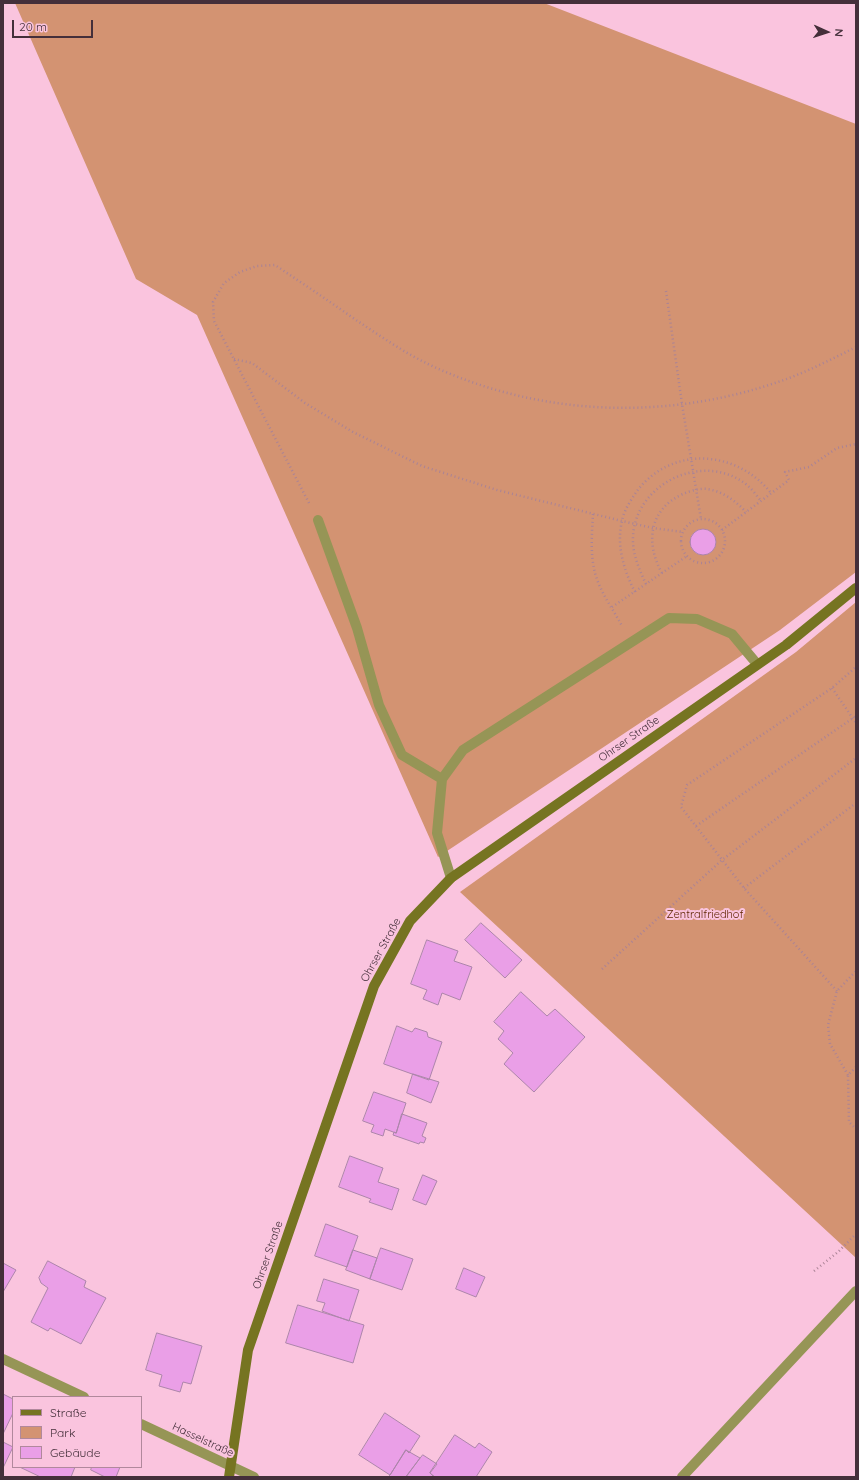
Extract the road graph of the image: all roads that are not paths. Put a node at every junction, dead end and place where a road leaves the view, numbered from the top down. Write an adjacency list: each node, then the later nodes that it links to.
1 (318, 520): 4 (street)
2 (856, 588): 3 (street, Ohrser Straße)
3 (757, 664): 4 (street); 5 (street, Ohrser Straße)
4 (442, 780): 5 (street)
5 (451, 878): 10 (street, Ohrser Straße)
6 (856, 1291): 12 (street)
7 (3, 1359): 8 (street)
8 (82, 1396)
9 (142, 1425): 10 (street, Hasselstraße)
10 (230, 1472): 11 (street, Hasselstraße)
11 (254, 1477)
12 (682, 1477)

